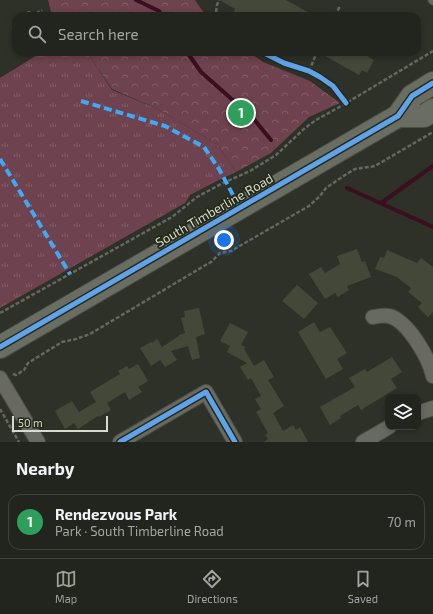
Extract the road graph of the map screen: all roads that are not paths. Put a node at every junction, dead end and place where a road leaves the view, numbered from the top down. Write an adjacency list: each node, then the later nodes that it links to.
1 (433, 84): 3 (main road, South Timberline Road)
2 (433, 110): 3 (main road)
3 (398, 116): 5 (main road, South Timberline Road)
4 (373, 317): 6 (street)
5 (0, 347)
6 (433, 376)
7 (1, 380): 11 (street)
8 (433, 408): 9 (street)
9 (421, 412)
10 (385, 429): 14 (street)
11 (38, 442)
12 (120, 442): 13 (street)
13 (235, 442)
14 (363, 442)

